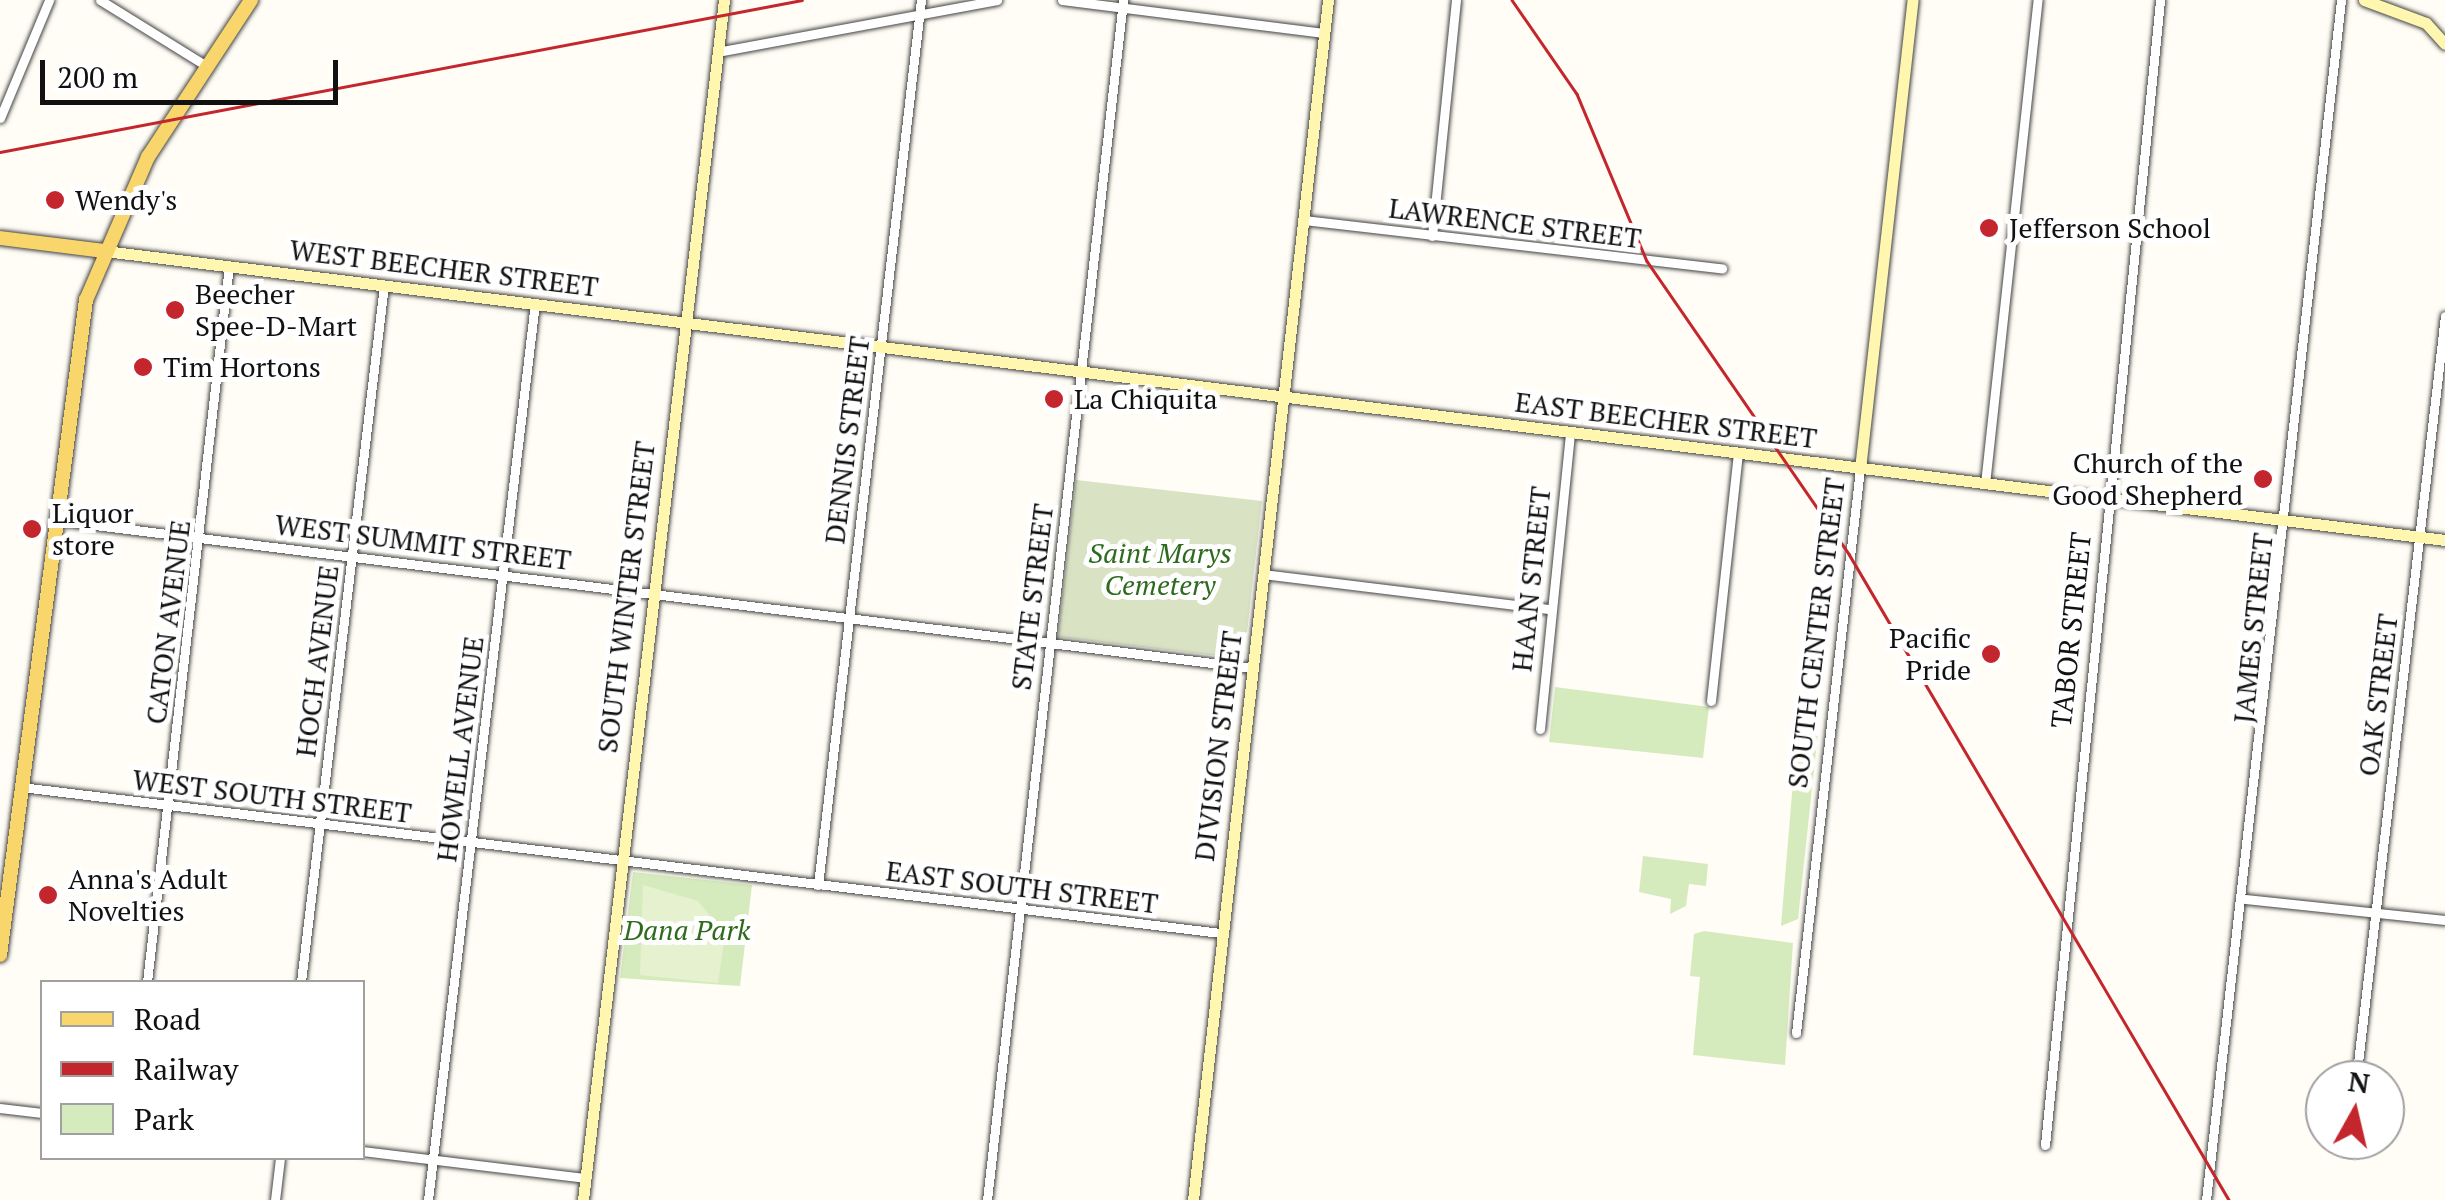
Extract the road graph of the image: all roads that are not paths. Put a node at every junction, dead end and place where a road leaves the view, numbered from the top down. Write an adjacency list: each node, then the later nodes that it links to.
1 (49, 0): 21 (street)
2 (100, 0): 20 (street)
3 (251, 0): 20 (main road)
4 (724, 0): 19 (street, SOUTH WINTER STREET)
5 (921, 0): 16 (street, DENNIS STREET)
6 (997, 0): 16 (street)
7 (1062, 0): 15 (street)
8 (1328, 0): 17 (street, DIVISION STREET)
9 (1456, 0): 23 (street)
10 (1912, 0): 37 (street, SOUTH CENTER STREET)
11 (2038, 0): 38 (street)
12 (2160, 0): 39 (street, TABOR STREET)
13 (2341, 0): 41 (street, JAMES STREET)
14 (2364, 0): 18 (street)
15 (1123, 4): 17 (street); 33 (street, STATE STREET)
16 (919, 14): 19 (street); 32 (street, DENNIS STREET)
17 (1324, 33): 22 (street, DIVISION STREET)
18 (2445, 44)
19 (717, 52): 31 (street, SOUTH WINTER STREET)
20 (208, 67): 25 (main road)
21 (0, 118)
22 (1304, 220): 23 (street, LAWRENCE STREET); 34 (street, DIVISION STREET)
23 (1432, 236): 27 (street, LAWRENCE STREET)
24 (0, 238): 25 (main road, WEST BEECHER STREET)
25 (105, 251): 26 (street, WEST BEECHER STREET); 40 (main road)
26 (230, 266): 28 (street, WEST BEECHER STREET); 43 (street, CATON AVENUE)
27 (1722, 268)
28 (384, 285): 29 (street, WEST BEECHER STREET); 45 (street, HOCH AVENUE)
29 (534, 304): 31 (street, WEST BEECHER STREET); 47 (street, HOWELL AVENUE)
30 (2445, 316): 42 (street, OAK STREET)
31 (684, 323): 32 (street, WEST BEECHER STREET); 48 (street, SOUTH WINTER STREET)
32 (881, 347): 33 (street, EAST BEECHER STREET); 50 (street, DENNIS STREET)
33 (1080, 372): 34 (street, EAST BEECHER STREET); 51 (street, STATE STREET)
34 (1284, 398): 35 (street, EAST BEECHER STREET); 46 (street, DIVISION STREET)
35 (1570, 434): 36 (street, EAST BEECHER STREET); 49 (street, HAAN STREET)
36 (1738, 454): 37 (street, EAST BEECHER STREET); 53 (street)
37 (1860, 468): 38 (street, EAST BEECHER STREET); 69 (street, SOUTH CENTER STREET)
38 (1984, 484): 39 (street, EAST BEECHER STREET)
39 (2108, 499): 41 (street, EAST BEECHER STREET); 73 (street, TABOR STREET)
40 (52, 520): 43 (street, WEST SUMMIT STREET); 55 (main road)
41 (2288, 522): 42 (street, EAST BEECHER STREET); 61 (street, JAMES STREET)
42 (2420, 536): 44 (street, EAST BEECHER STREET); 63 (street, OAK STREET)
43 (201, 538): 45 (street, WEST SUMMIT STREET); 56 (street, CATON AVENUE)
44 (2445, 540)
45 (352, 556): 47 (street, WEST SUMMIT STREET); 57 (street, HOCH AVENUE)
46 (1263, 574): 49 (street); 52 (street, DIVISION STREET)
47 (503, 575): 48 (street, WEST SUMMIT STREET); 58 (street, HOWELL AVENUE)
48 (652, 593): 50 (street, WEST SUMMIT STREET); 59 (street, SOUTH WINTER STREET)
49 (1548, 609): 54 (street, HAAN STREET)
50 (847, 619): 51 (street, WEST SUMMIT STREET); 60 (street, DENNIS STREET)
51 (1048, 644): 52 (street, WEST SUMMIT STREET); 62 (street, STATE STREET)
52 (1252, 668): 65 (street, DIVISION STREET)
53 (1712, 701)
54 (1540, 729)
55 (19, 787): 56 (street, WEST SOUTH STREET); 66 (main road)
56 (169, 806): 57 (street, WEST SOUTH STREET); 67 (street, CATON AVENUE)
57 (320, 826): 58 (street, WEST SOUTH STREET); 68 (street, HOCH AVENUE)
58 (471, 844): 59 (street, WEST SOUTH STREET); 76 (street, HOWELL AVENUE)
59 (620, 862): 60 (street, WEST SOUTH STREET); 77 (street, SOUTH WINTER STREET)
60 (818, 884): 62 (street, EAST SOUTH STREET)
61 (2245, 899): 63 (street); 83 (street, JAMES STREET)
62 (1018, 909): 65 (street, EAST SOUTH STREET); 81 (street, STATE STREET)
63 (2375, 915): 64 (street); 70 (street, OAK STREET)
64 (2445, 920)
65 (1221, 933): 82 (street, DIVISION STREET)
66 (0, 955)
67 (147, 980)
68 (301, 980)
69 (1796, 1033)
70 (2358, 1060)
71 (0, 1108): 72 (street)
72 (40, 1113)
73 (2045, 1145)
74 (365, 1150): 76 (street)
75 (280, 1160): 78 (street)
76 (434, 1160): 77 (street); 79 (street, HOWELL AVENUE)
77 (586, 1178): 80 (street, SOUTH WINTER STREET)
78 (276, 1200)
79 (428, 1200)
80 (583, 1200)
81 (986, 1200)
82 (1193, 1200)
83 (2206, 1200)

